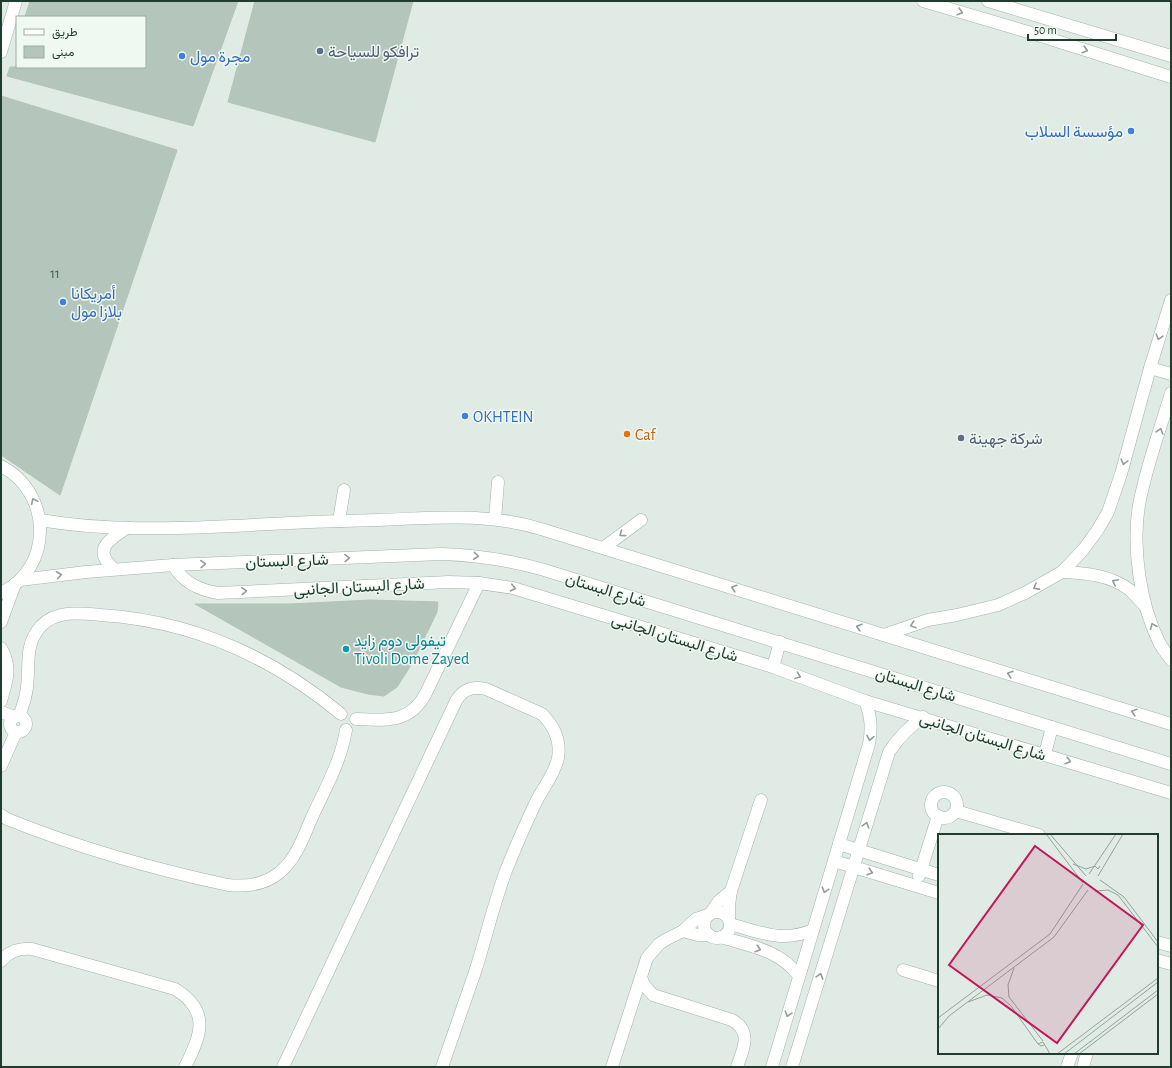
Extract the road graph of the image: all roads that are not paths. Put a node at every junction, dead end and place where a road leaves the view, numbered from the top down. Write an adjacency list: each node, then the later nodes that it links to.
1 (16, 1): 6 (street)
2 (923, 1): 5 (street, one-way to 5)
3 (988, 1): 4 (street)
4 (1033, 14): 5 (street); 7 (street)
5 (1028, 32): 8 (street, one-way to 8)
6 (1, 52)
7 (1171, 56)
8 (1171, 77)
9 (1171, 300): 10 (street, one-way to 10)
10 (1150, 368): 11 (street); 24 (street, one-way to 24)
11 (1171, 374)
12 (1171, 393): 28 (street, one-way to 12)
13 (3, 467): 17 (street, one-way to 13)
14 (498, 482): 16 (street)
15 (344, 490): 19 (street)
16 (495, 518): 19 (street); 21 (street)
17 (40, 520): 20 (street); 25 (street)
18 (641, 520): 21 (street, one-way to 21)
19 (339, 521): 20 (street)
20 (125, 529): 23 (street)
21 (603, 548): 30 (street, one-way to 21)
22 (173, 565): 23 (street, شارع البستان); 26 (street, شارع البستان الجانبى, one-way to 26); 31 (street, شارع البستان, one-way to 31)
23 (114, 569): 25 (street, شارع البستان, one-way to 23)
24 (1062, 572): 28 (street, one-way to 24); 30 (street, one-way to 30)
25 (18, 582): 27 (street); 29 (street)
26 (478, 583): 34 (street, شارع البستان الجانبى, one-way to 34); 41 (street)
27 (1, 593)
28 (1145, 606): 33 (street, one-way to 28)
29 (1, 622)
30 (884, 634): 42 (street, one-way to 30)
31 (780, 642): 34 (street); 44 (street, شارع البستان)
32 (1, 648): 36 (street)
33 (1171, 660)
34 (773, 667): 35 (street, شارع البستان الجانبى, one-way to 35)
35 (865, 700): 40 (street, شارع البستان الجانبى); 56 (street, one-way to 56)
36 (1, 701)
37 (1, 712): 39 (street)
38 (341, 714): 39 (street); 41 (street); 45 (street)
39 (17, 716): 46 (street)
40 (923, 717): 47 (street, شارع البستان الجانبى); 57 (street, one-way to 40)
41 (356, 720): 45 (street)
42 (1171, 724)
43 (1, 726): 46 (street)
44 (1052, 726): 47 (street); 48 (street, شارع البستان)
45 (346, 730): 53 (street)
46 (15, 731): 49 (street)
47 (1045, 754): 50 (street, شارع البستان الجانبى, one-way to 50)
48 (1171, 764)
49 (1, 766)
50 (1171, 793)
51 (761, 800): 63 (street)
52 (956, 811): 54 (street); 54 (street); 55 (street)
53 (1, 815)
54 (938, 816): 60 (street)
55 (1036, 834)
56 (839, 844): 57 (street); 58 (street)
57 (859, 850): 59 (street); 60 (street)
58 (834, 861): 59 (street); 68 (street, one-way to 68)
59 (854, 867): 62 (street, one-way to 62); 90 (street, one-way to 59)
60 (922, 870): 61 (street); 62 (street)
61 (938, 875)
62 (916, 886): 64 (street)
63 (731, 891): 65 (street); 66 (street)
64 (938, 893)
65 (709, 914): 66 (street); 67 (street); 69 (street)
66 (730, 921): 68 (street); 70 (street)
67 (683, 930): 69 (street); 78 (street)
68 (813, 930): 77 (street)
69 (709, 935): 70 (street)
70 (721, 938): 77 (street, one-way to 77)
71 (1158, 942): 72 (street)
72 (1171, 946)
73 (1158, 960): 75 (street)
74 (1, 961): 84 (street)
75 (1171, 964)
76 (902, 970): 79 (street)
77 (799, 976): 89 (street, one-way to 89)
78 (641, 977): 80 (street); 81 (street)
79 (938, 981)
80 (653, 995): 81 (street); 88 (street)
81 (632, 1005): 87 (street)
82 (1072, 1054): 91 (street)
83 (1087, 1054): 92 (street)
84 (185, 1067)
85 (283, 1067): 86 (street)
86 (442, 1067)
87 (612, 1067)
88 (738, 1067)
89 (772, 1067)
90 (792, 1067)
91 (1067, 1067)
92 (1083, 1067)

